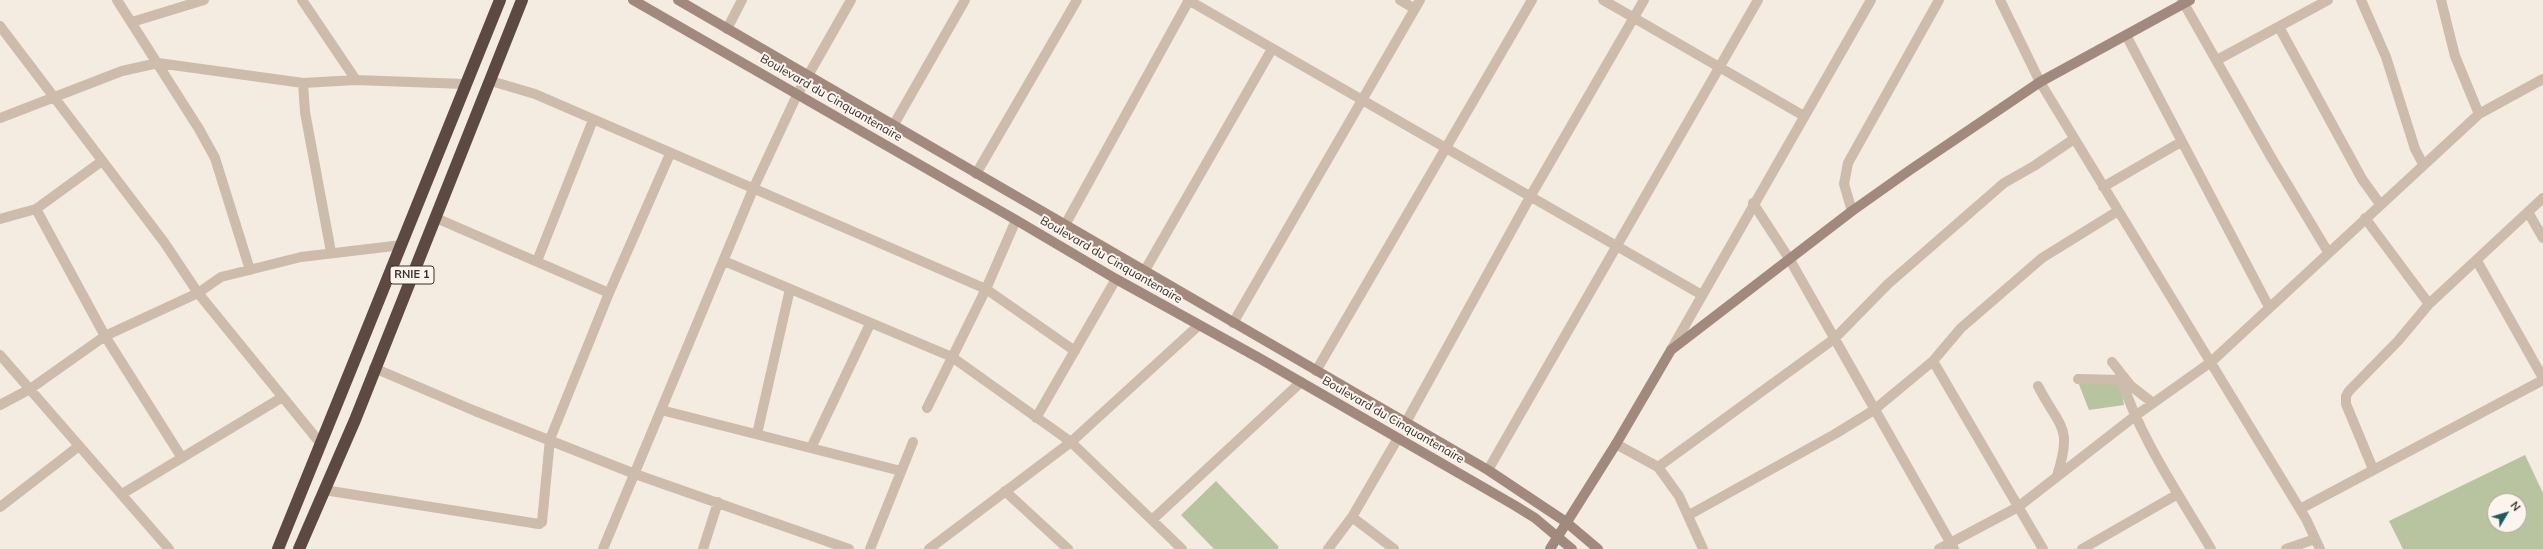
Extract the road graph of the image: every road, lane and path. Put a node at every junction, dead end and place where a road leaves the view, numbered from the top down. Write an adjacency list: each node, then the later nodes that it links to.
1 (117, 0): 27 (street)
2 (204, 0): 27 (street)
3 (302, 0): 38 (street)
4 (500, 0): 42 (highway, RNIE 1)
5 (522, 0): 39 (highway, RNIE 1)
6 (633, 0): 43 (main road, Boulevard du Cinquantenaire)
7 (678, 0): 30 (main road, Boulevard du Cinquantenaire)
8 (742, 0): 30 (street)
9 (851, 0): 36 (street)
10 (964, 0): 50 (street)
11 (1077, 0): 57 (street)
12 (1189, 0): 32 (street); 72 (street)
13 (1400, 0): 25 (street)
14 (1532, 0): 53 (street)
15 (1603, 0): 26 (street)
16 (1644, 0): 26 (street)
17 (1758, 0): 35 (street)
18 (1871, 0): 47 (street)
19 (1939, 0): 65 (street)
20 (2000, 0): 40 (street)
21 (2328, 0): 29 (street)
22 (2361, 0): 56 (street)
23 (2441, 0): 46 (street)
24 (2185, 1): 31 (main road); 33 (street)
25 (1417, 4): 45 (street)
26 (1634, 18): 35 (street); 60 (street)
27 (132, 22): 34 (street)
28 (0, 26): 44 (street)
29 (2279, 27): 33 (street); 63 (street)
30 (727, 29): 36 (main road, Boulevard du Cinquantenaire)
31 (2127, 37): 40 (main road); 52 (street)
32 (1272, 49): 45 (street); 83 (street)
33 (2217, 60): 77 (street)
34 (158, 63): 41 (street); 44 (street); 82 (street)
35 (1720, 68): 47 (street); 75 (street)
36 (807, 76): 43 (street); 50 (main road, Boulevard du Cinquantenaire)
37 (2543, 79): 46 (street)
38 (356, 80): 41 (street); 42 (street)
39 (491, 81): 49 (street); 68 (highway, RNIE 1)
40 (2040, 82): 51 (street); 65 (main road)
41 (302, 83): 76 (street)
42 (465, 84): 74 (highway, RNIE 1)
43 (797, 95): 59 (street); 71 (main road, Boulevard du Cinquantenaire)
44 (55, 97): 48 (street); 55 (street)
45 (1362, 100): 53 (street); 92 (street)
46 (2479, 114): 56 (street)
47 (1804, 116): 62 (street)
48 (0, 118)
49 (593, 120): 54 (street); 80 (street)
50 (893, 126): 57 (main road, Boulevard du Cinquantenaire)
51 (2074, 139): 58 (street); 96 (street)
52 (2182, 142): 58 (street); 91 (street)
53 (1446, 150): 60 (street); 105 (street)
54 (670, 154): 59 (street); 88 (street)
55 (102, 161): 64 (street); 87 (street)
56 (2423, 164): 63 (street)
57 (976, 174): 72 (main road, Boulevard du Cinquantenaire)
58 (2103, 187): 66 (street)
59 (754, 188): 78 (street); 86 (street)
60 (1530, 197): 75 (street); 120 (street)
61 (2543, 198): 67 (street)
62 (1753, 203): 79 (street); 89 (street)
63 (2380, 204): 69 (street)
64 (36, 209): 70 (street); 95 (street)
65 (1852, 211): 79 (main road)
66 (2118, 211): 101 (street); 103 (street)
67 (2528, 212): 73 (street); 81 (street)
68 (436, 218): 80 (street); 104 (highway, RNIE 1)
69 (2366, 218): 77 (street); 90 (street)
70 (0, 219)
71 (1016, 220): 84 (main road, Boulevard du Cinquantenaire); 86 (street)
72 (1064, 225): 83 (main road, Boulevard du Cinquantenaire)
73 (2543, 238)
74 (402, 245): 76 (street); 126 (highway, RNIE 1)
75 (1615, 247): 89 (street); 133 (street)
76 (331, 252): 82 (street)
77 (2328, 252): 91 (street)
78 (724, 260): 85 (street); 116 (street)
79 (1790, 260): 96 (street); 97 (main road)
80 (536, 261): 88 (street)
81 (2476, 261): 90 (street); 107 (street)
82 (250, 270): 87 (street)
83 (1144, 272): 92 (main road, Boulevard du Cinquantenaire)
84 (1116, 279): 94 (main road, Boulevard du Cinquantenaire); 98 (street)
85 (790, 289): 93 (street); 121 (street)
86 (986, 289): 98 (street); 100 (street)
87 (198, 293): 95 (street); 112 (street)
88 (610, 293): 123 (street)
89 (1702, 295): 97 (street)
90 (2429, 304): 132 (street)
91 (2269, 307): 103 (street)
92 (1233, 323): 105 (main road, Boulevard du Cinquantenaire)
93 (870, 324): 100 (street); 129 (street)
94 (1198, 326): 109 (main road, Boulevard du Cinquantenaire); 125 (street)
95 (105, 336): 111 (street); 130 (street)
96 (1834, 339): 117 (street); 131 (street)
97 (1671, 350): 127 (main road)
98 (1075, 351): 119 (street)
99 (0, 355): 111 (street)
100 (952, 357): 115 (street); 119 (street)
101 (1934, 361): 117 (street); 143 (street)
102 (2112, 362): 106 (street)
103 (2211, 362): 113 (street); 144 (street)
104 (374, 368): 123 (street); 137 (highway, RNIE 1)
105 (1316, 371): 120 (main road, Boulevard du Cinquantenaire)
106 (2120, 377): 108 (street); 113 (street); 118 (street)
107 (2543, 379): 132 (street)
108 (2078, 380)
109 (1301, 382): 122 (main road, Boulevard du Cinquantenaire); 147 (street)
110 (2038, 386): 136 (street)
111 (30, 389): 114 (street); 128 (street)
112 (281, 398): 126 (street); 130 (street)
113 (2154, 403): 118 (street)
114 (0, 405)
115 (927, 408)
116 (661, 410): 121 (street); 135 (street)
117 (1874, 410): 145 (street); 151 (street)
118 (2135, 416): 136 (street); 140 (street)
119 (1036, 418): 125 (street)
120 (1405, 424): 133 (main road, Boulevard du Cinquantenaire)
121 (757, 434): 129 (street)
122 (1398, 438): 146 (street); 149 (main road, Boulevard du Cinquantenaire)
123 (550, 439): 135 (street); 137 (street)
124 (913, 442): 134 (street)
125 (1071, 442): 138 (street); 147 (street)
126 (320, 444): 153 (highway, RNIE 1)
127 (1616, 444): 131 (street); 148 (main road)
128 (79, 446): 139 (street); 142 (street)
129 (811, 448): 134 (street)
130 (182, 458): 139 (street)
131 (1658, 467): 145 (street)
132 (2373, 469): 144 (street)
133 (1488, 470): 148 (main road, Boulevard du Cinquantenaire)
134 (901, 471): 158 (street)
135 (635, 474): 141 (street); 155 (street)
136 (2057, 476): 143 (street)
137 (324, 490): 154 (highway, RNIE 1)
138 (1005, 491): 159 (street); 160 (street)
139 (122, 494): 152 (street)
140 (2178, 494): 170 (street); 171 (street)
141 (718, 502): 156 (street); 157 (street)
142 (0, 507)
143 (2018, 507): 151 (street); 169 (street)
144 (2300, 509): 150 (street)
145 (1689, 515): 167 (street)
146 (1352, 517): 162 (street); 163 (street)
147 (1152, 520): 161 (street)
148 (1566, 522): 149 (main road); 166 (main road, Boulevard du Cinquantenaire)
149 (1558, 536): 164 (main road); 165 (main road, Boulevard du Cinquantenaire)
150 (2315, 539): 172 (street); 173 (street)
151 (1952, 546): 168 (street)
152 (169, 549)
153 (278, 549)
154 (298, 549)
155 (603, 549)
156 (703, 549)
157 (849, 549)
158 (870, 549)
159 (929, 549)
160 (1068, 549)
161 (1182, 549)
162 (1328, 549)
163 (1394, 549)
164 (1550, 549)
165 (1572, 549)
166 (1598, 549)
167 (1703, 549)
168 (1939, 549)
169 (2043, 549)
170 (2082, 549)
171 (2211, 549)
172 (2286, 549)
173 (2320, 549)

